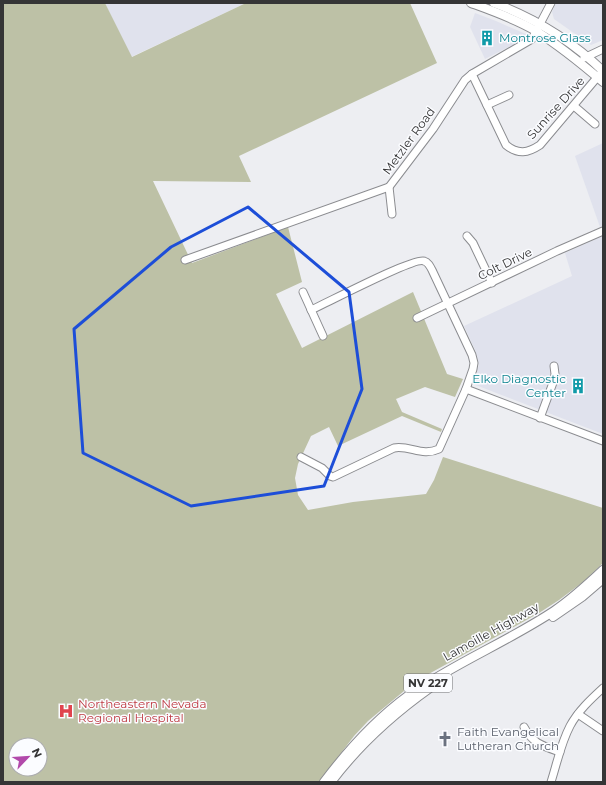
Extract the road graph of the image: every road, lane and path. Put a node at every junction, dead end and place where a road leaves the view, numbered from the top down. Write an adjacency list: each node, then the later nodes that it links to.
1 (471, 3): 4 (main road)
2 (494, 3): 4 (main road)
3 (551, 3): 4 (street, Metzler Road)
4 (537, 28): 6 (main road); 7 (main road); 8 (street, Metzler Road)
5 (603, 49): 6 (street)
6 (586, 57): 7 (street); 9 (main road)
7 (578, 61): 9 (main road)
8 (472, 74): 11 (street, Sunrise Drive); 14 (street, Metzler Road)
9 (602, 76): 12 (street, Sunrise Drive)
10 (509, 95): 11 (street)
11 (487, 105): 12 (street, Sunrise Drive)
12 (574, 106): 13 (street)
13 (595, 124)
14 (389, 187): 15 (street); 18 (street, Metzler Road)
15 (392, 214)
16 (603, 231): 19 (street, Colt Drive)
17 (467, 236): 19 (street)
18 (185, 260)
19 (492, 282): 21 (street, Colt Drive)
20 (303, 292): 22 (street)
21 (448, 304): 22 (street); 23 (street, Colt Drive); 26 (street)
22 (311, 310): 24 (street)
23 (417, 318)
24 (323, 336)
25 (554, 366): 27 (street)
26 (466, 389): 27 (street); 29 (street)
27 (540, 418): 28 (street)
28 (603, 442)
29 (301, 458)
30 (603, 570): 37 (main road, Lamoille Highway / NV 227)
31 (603, 579): 38 (main road, Lamoille Highway / NV 227)
32 (603, 688): 33 (street)
33 (578, 714): 35 (street); 36 (street)
34 (524, 727): 36 (street)
35 (603, 731)
36 (560, 752): 39 (street)
37 (324, 782)
38 (331, 782)
39 (551, 782)

